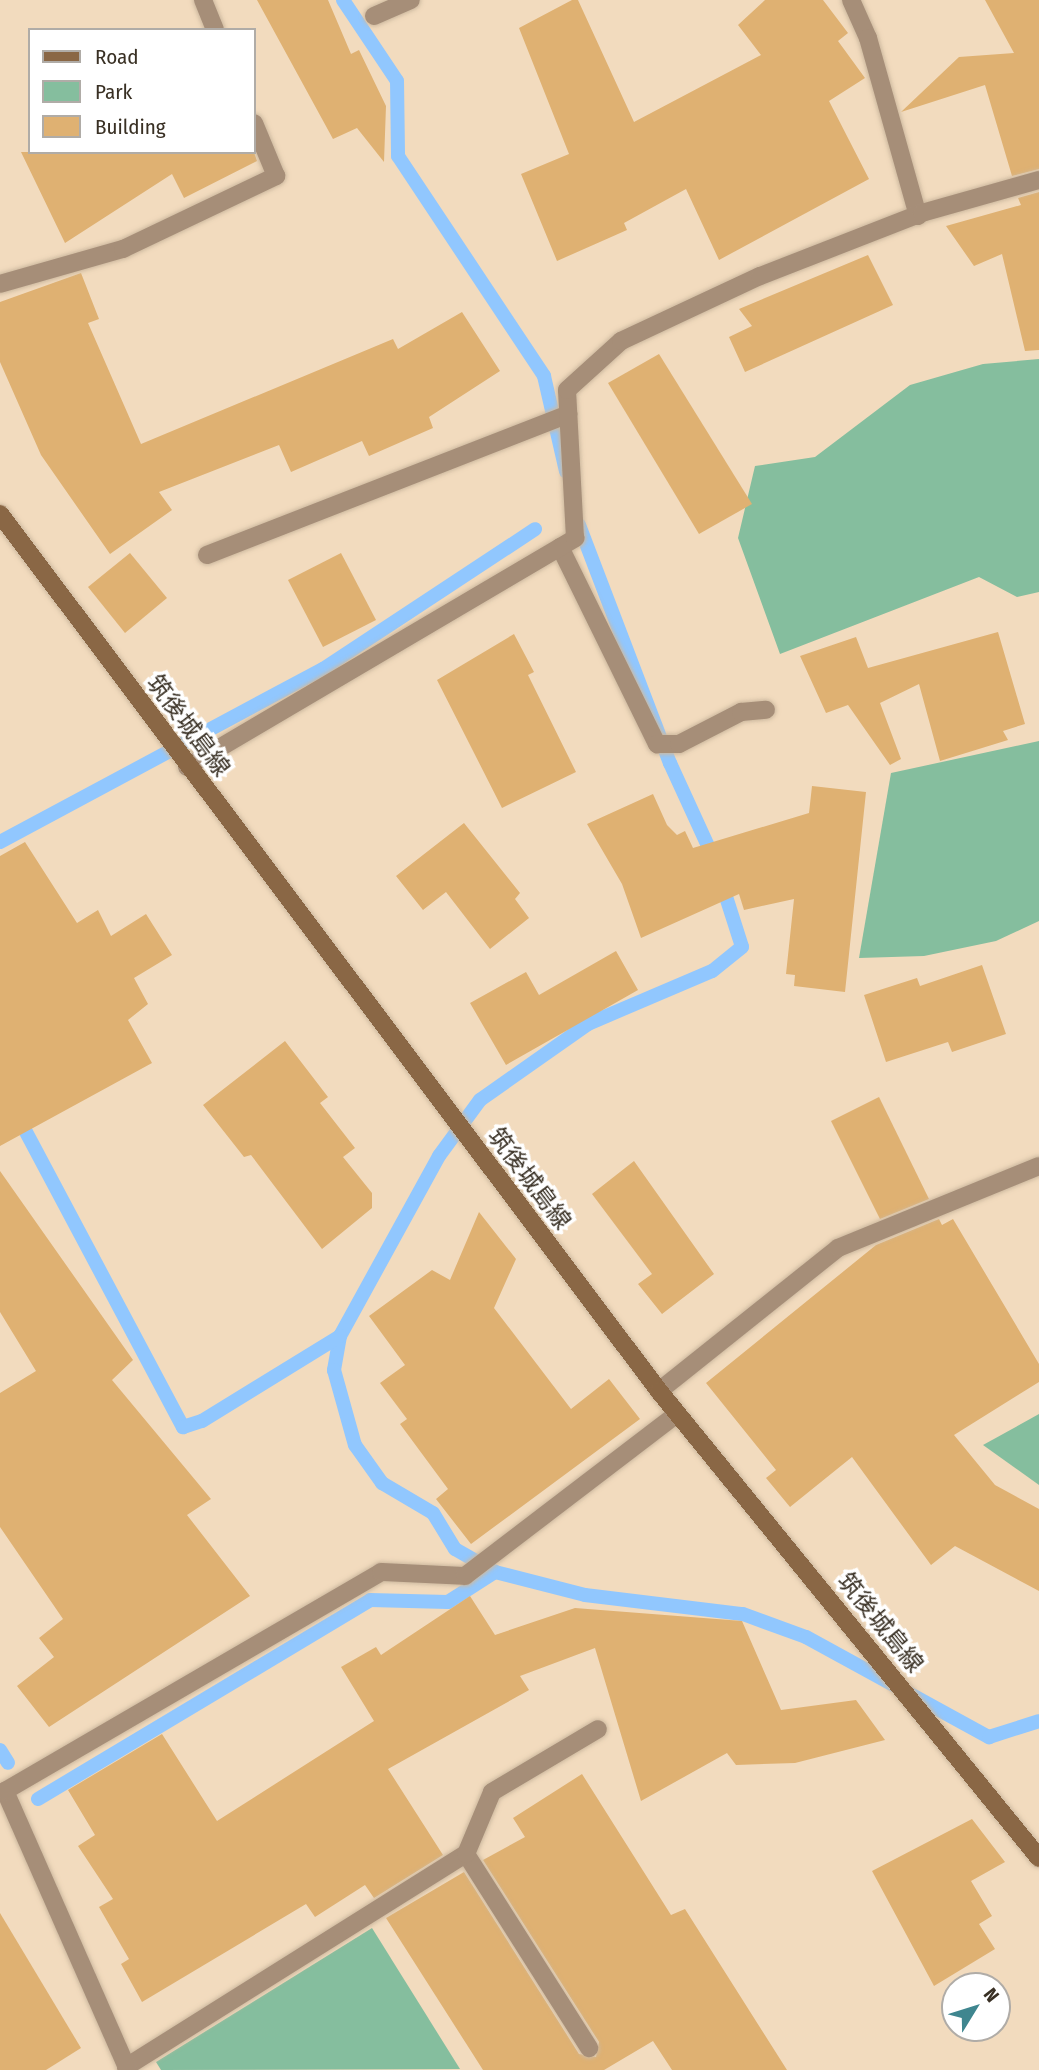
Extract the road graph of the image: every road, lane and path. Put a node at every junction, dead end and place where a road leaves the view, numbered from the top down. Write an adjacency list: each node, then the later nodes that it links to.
1 (203, 0): 5 (street)
2 (411, 0): 4 (street)
3 (851, 0): 8 (street)
4 (374, 16)
5 (214, 28)
6 (256, 128): 9 (street)
7 (1039, 180): 8 (street)
8 (918, 216): 10 (street)
9 (0, 284)
10 (569, 414): 12 (street); 13 (street)
11 (0, 514): 15 (main road, 筑後城島線)
12 (560, 547): 14 (street); 15 (street)
13 (208, 555)
14 (766, 710)
15 (187, 767): 17 (main road, 筑後城島線)
16 (1039, 1166): 17 (street)
17 (659, 1391): 18 (main road, 筑後城島線)
18 (677, 1414): 20 (street); 22 (main road, 筑後城島線)
19 (598, 1728): 21 (street)
20 (2, 1789): 24 (street)
21 (466, 1854): 23 (street); 24 (street)
22 (1039, 1858)
23 (589, 2048)
24 (127, 2068)

